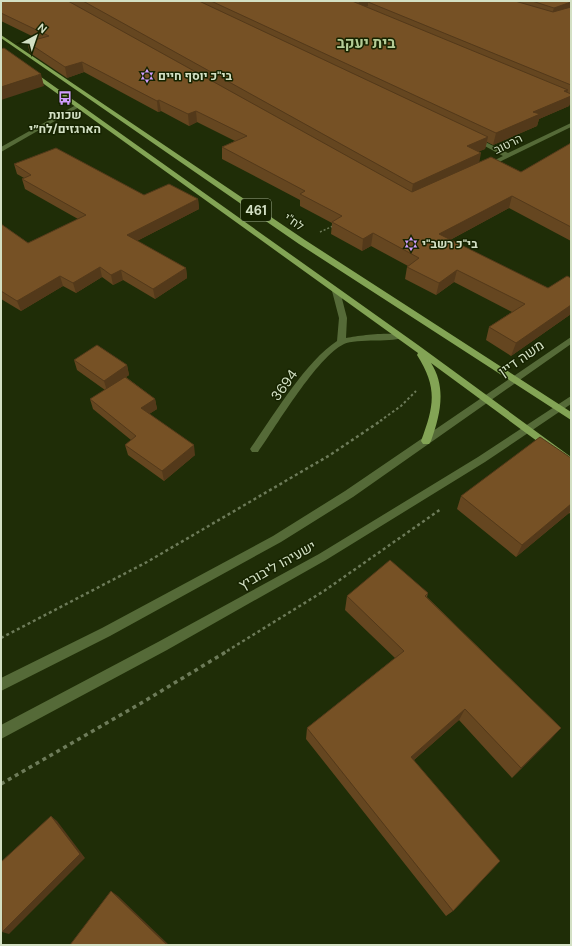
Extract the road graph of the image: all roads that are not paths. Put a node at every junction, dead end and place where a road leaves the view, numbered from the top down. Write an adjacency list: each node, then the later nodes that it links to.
1 (1, 36): 14 (main road, לח"י / 461)
2 (28, 70): 3 (main road, 461)
3 (78, 106): 6 (street); 9 (main road, 461)
4 (571, 125): 7 (street, הרטוב)
5 (466, 135): 7 (street)
6 (1, 150)
7 (509, 156): 8 (street, הרטוב)
8 (481, 169)
9 (336, 291): 10 (main road, 461); 12 (street)
10 (399, 336): 12 (street); 13 (main road, 461)
11 (571, 340): 14 (street, משה דיין)
12 (341, 342): 21 (street, 3694)
13 (415, 347): 15 (main road, 461); 20 (main road)
14 (515, 379): 15 (street, משה דיין); 17 (main road, לח"י / 461)
15 (486, 399): 19 (main road, 461); 20 (street, ישעיהו ליבוביץ)
16 (571, 399): 17 (street)
17 (559, 408): 18 (main road, 461); 19 (street, ישעיהו ליבוביץ)
18 (571, 416)
19 (528, 430): 22 (main road, 461); 24 (street, ישעיהו ליבוביץ)
20 (426, 441): 23 (street, ישעיהו ליבוביץ)
21 (255, 449)
22 (571, 462)
23 (1, 685)
24 (1, 732)

